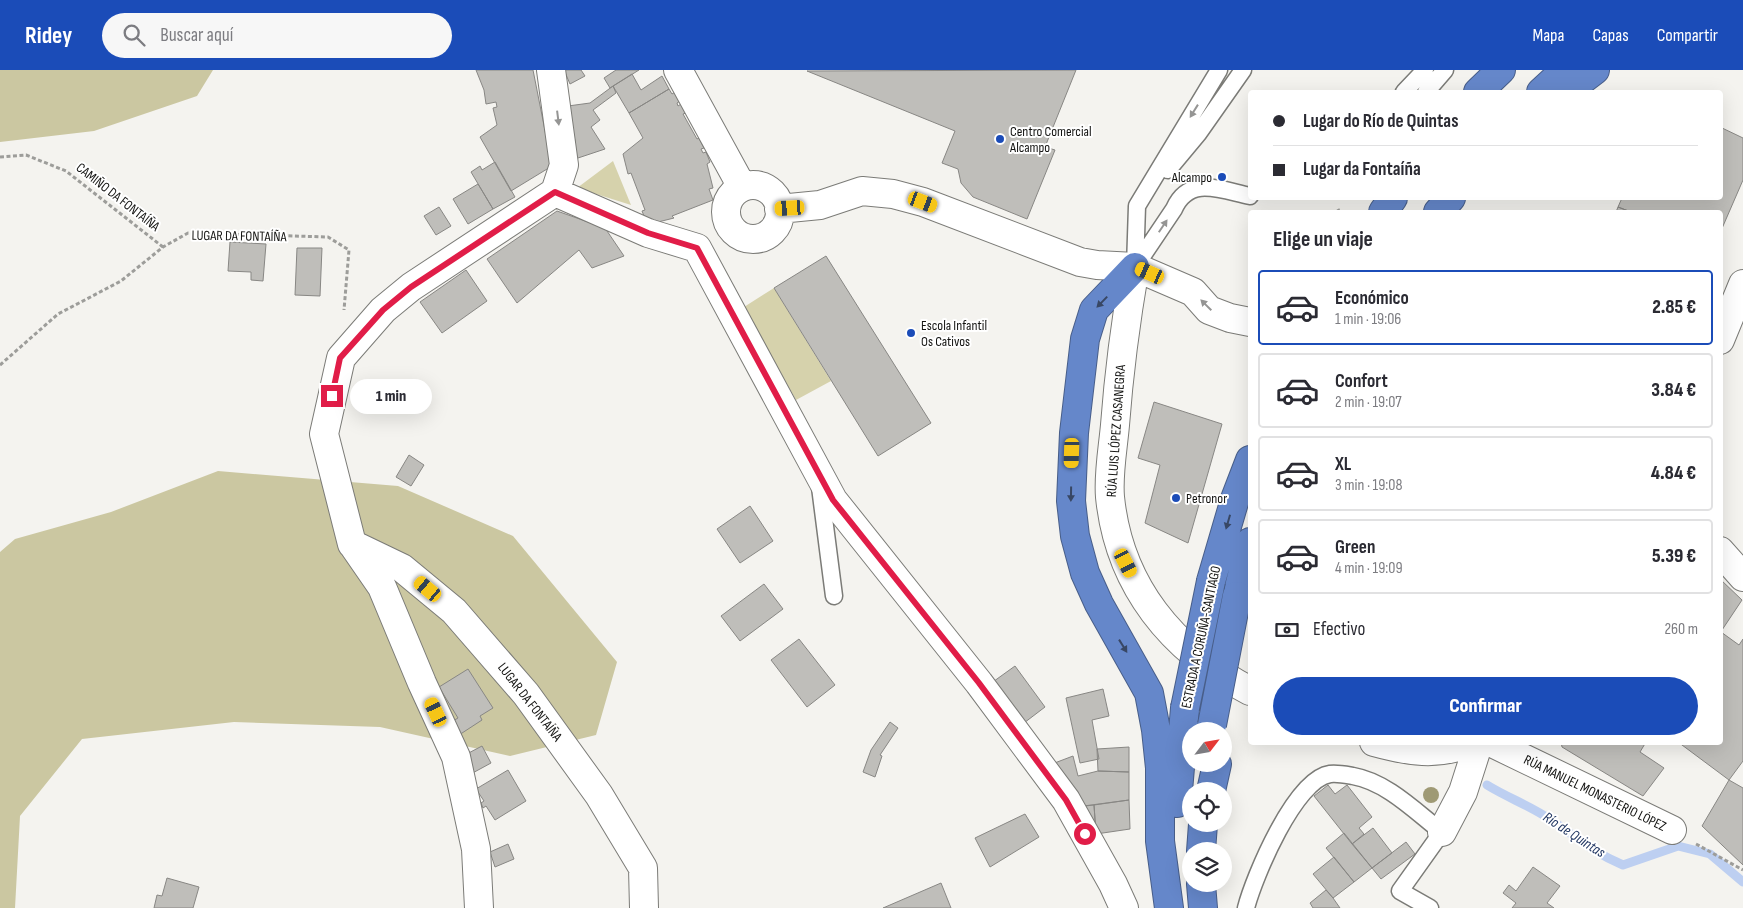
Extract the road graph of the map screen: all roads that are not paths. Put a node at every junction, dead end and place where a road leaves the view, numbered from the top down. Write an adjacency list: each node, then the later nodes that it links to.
1 (551, 70): 16 (street, one-way to 16)
2 (678, 70): 15 (street)
3 (1219, 70): 17 (lane, one-way to 17)
4 (1243, 70): 17 (lane)
5 (1425, 70): 10 (lane)
6 (1445, 70): 11 (lane)
7 (1501, 70): 12 (highway)
8 (1565, 70): 13 (highway)
9 (1595, 70): 14 (highway)
10 (1406, 90)
11 (1428, 90)
12 (1480, 90)
13 (1543, 90)
14 (1569, 90)
15 (742, 187): 22 (street); 26 (street)
16 (555, 192): 27 (street); 34 (street)
17 (1146, 193): 28 (lane)
18 (1248, 196): 28 (lane, one-way to 18)
19 (1384, 200): 23 (street)
20 (1391, 200): 24 (highway)
21 (1449, 200): 25 (highway)
22 (779, 209): 26 (street); 28 (street)
23 (1375, 210)
24 (1384, 210)
25 (1441, 210)
26 (733, 230): 27 (street)
27 (697, 248): 33 (street)
28 (1135, 267): 30 (street, one-way to 28); 40 (street, RÚA LUIS LÓPEZ CASANEGRA); 52 (highway, one-way to 52)
29 (1743, 284): 31 (street)
30 (1248, 322)
31 (1723, 333)
32 (1248, 465): 53 (highway, ESTRADA A CORUÑA-SANTIAGO, one-way to 53, bridge)
33 (818, 473): 38 (lane); 51 (street)
34 (352, 544): 49 (street); 50 (street, LUGAR DA FONTAÍÑA)
35 (1723, 555): 37 (street)
36 (1248, 559): 39 (highway, ESTRADA A CORUÑA-SANTIAGO)
37 (1743, 577)
38 (834, 596)
39 (1243, 602): 41 (highway, ESTRADA A CORUÑA-SANTIAGO, bridge)
40 (1248, 689)
41 (1219, 722)
42 (1387, 745): 43 (street)
43 (1461, 745)
44 (1478, 745): 47 (street)
45 (1496, 745): 46 (street, RÚA MANUEL MONASTERIO LÓPEZ)
46 (1672, 830)
47 (1442, 832): 55 (lane); 56 (lane)
48 (1202, 892): 54 (highway)
49 (478, 908)
50 (644, 908)
51 (1124, 908)
52 (1168, 908)
53 (1179, 908)
54 (1203, 908)
55 (1246, 908)
56 (1430, 908)

